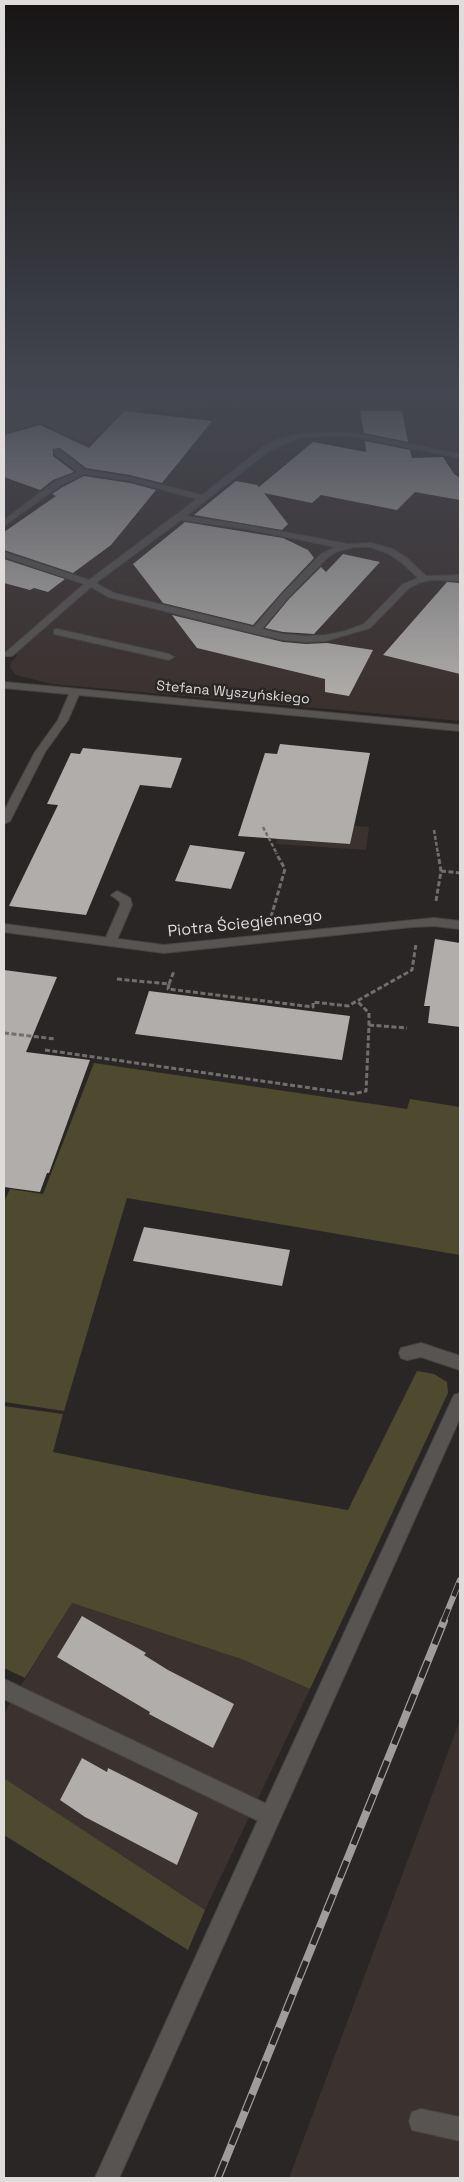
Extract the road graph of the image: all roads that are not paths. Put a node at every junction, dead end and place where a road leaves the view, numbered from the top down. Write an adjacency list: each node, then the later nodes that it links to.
1 (40, 497): 5 (street)
2 (200, 497): 3 (street)
3 (204, 498): 4 (street)
4 (179, 517): 6 (street); 10 (street)
5 (4, 524)
6 (347, 546): 8 (street); 12 (street)
7 (4, 554): 10 (street)
8 (424, 578): 9 (street); 12 (street)
9 (460, 578)
10 (90, 583): 11 (street); 12 (street)
11 (40, 628): 13 (street); 14 (street)
12 (256, 631)
13 (9, 654)
14 (169, 657)
15 (4, 685): 16 (street, Stefana Wyszyńskiego)
16 (75, 692): 17 (street, Stefana Wyszyńskiego); 18 (street)
17 (460, 728)
18 (4, 821)
19 (117, 894): 22 (street)
20 (460, 925): 22 (street, Piotra Ściegiennego)
21 (4, 928): 22 (street, Piotra Ściegiennego)
22 (110, 942)
23 (407, 1353): 24 (street)
24 (460, 1363)
25 (460, 1400): 27 (street)
26 (4, 1689): 27 (street)
27 (270, 1816): 30 (street)
28 (421, 2121): 29 (street)
29 (460, 2129)
30 (107, 2178)

